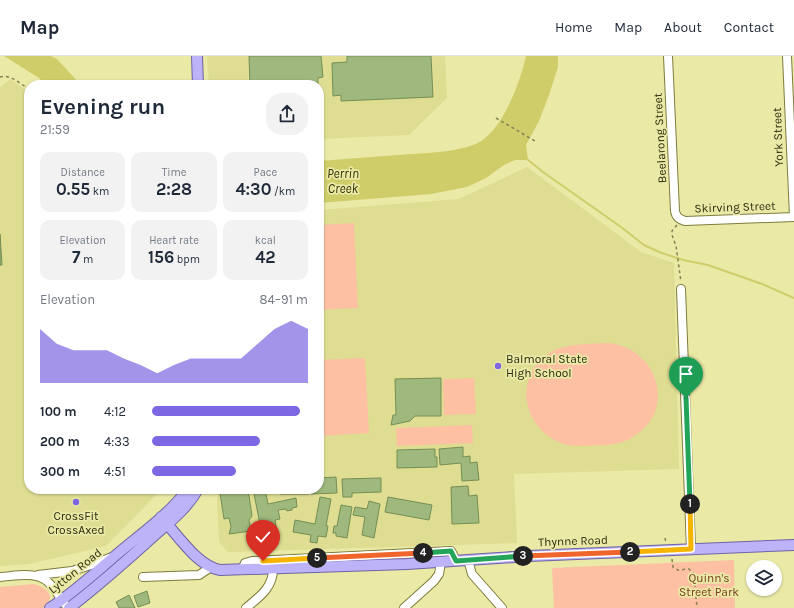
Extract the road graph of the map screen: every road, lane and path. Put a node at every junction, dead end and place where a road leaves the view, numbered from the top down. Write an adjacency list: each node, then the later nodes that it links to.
1 (197, 56): 5 (main road)
2 (668, 56): 10 (street, Beelarong Street)
3 (787, 56): 9 (street, York Street)
4 (0, 77): 6 (path)
5 (198, 80)
6 (24, 86)
7 (496, 118): 8 (path)
8 (535, 142)
9 (794, 217): 10 (street, Skirving Street)
10 (678, 218): 11 (path)
11 (680, 289): 16 (street)
12 (184, 494): 14 (main road, Lytton Road)
13 (195, 494): 14 (main road, Lytton Road)
14 (164, 521): 17 (main road, Lytton Road); 22 (main road, Thynne Road); 28 (main road, Lytton Road)
15 (794, 545): 16 (main road, Thynne Road)
16 (691, 549): 18 (main road, Thynne Road)
17 (116, 555): 25 (street); 28 (main road, Lytton Road)
18 (468, 560): 19 (main road, Thynne Road); 32 (street)
19 (456, 561): 20 (main road, Thynne Road); 24 (street)
20 (441, 562): 23 (main road, Thynne Road); 31 (street)
21 (672, 562): 33 (path)
22 (211, 567): 24 (main road, Thynne Road); 27 (street)
23 (273, 569): 24 (main road, Thynne Road); 30 (street)
24 (242, 570)
25 (37, 575): 26 (street); 28 (street)
26 (0, 577)
27 (143, 577)
28 (66, 605): 29 (main road, Lytton Road)
29 (50, 608)
30 (246, 608)
31 (404, 608)
32 (502, 608)
33 (697, 608)

